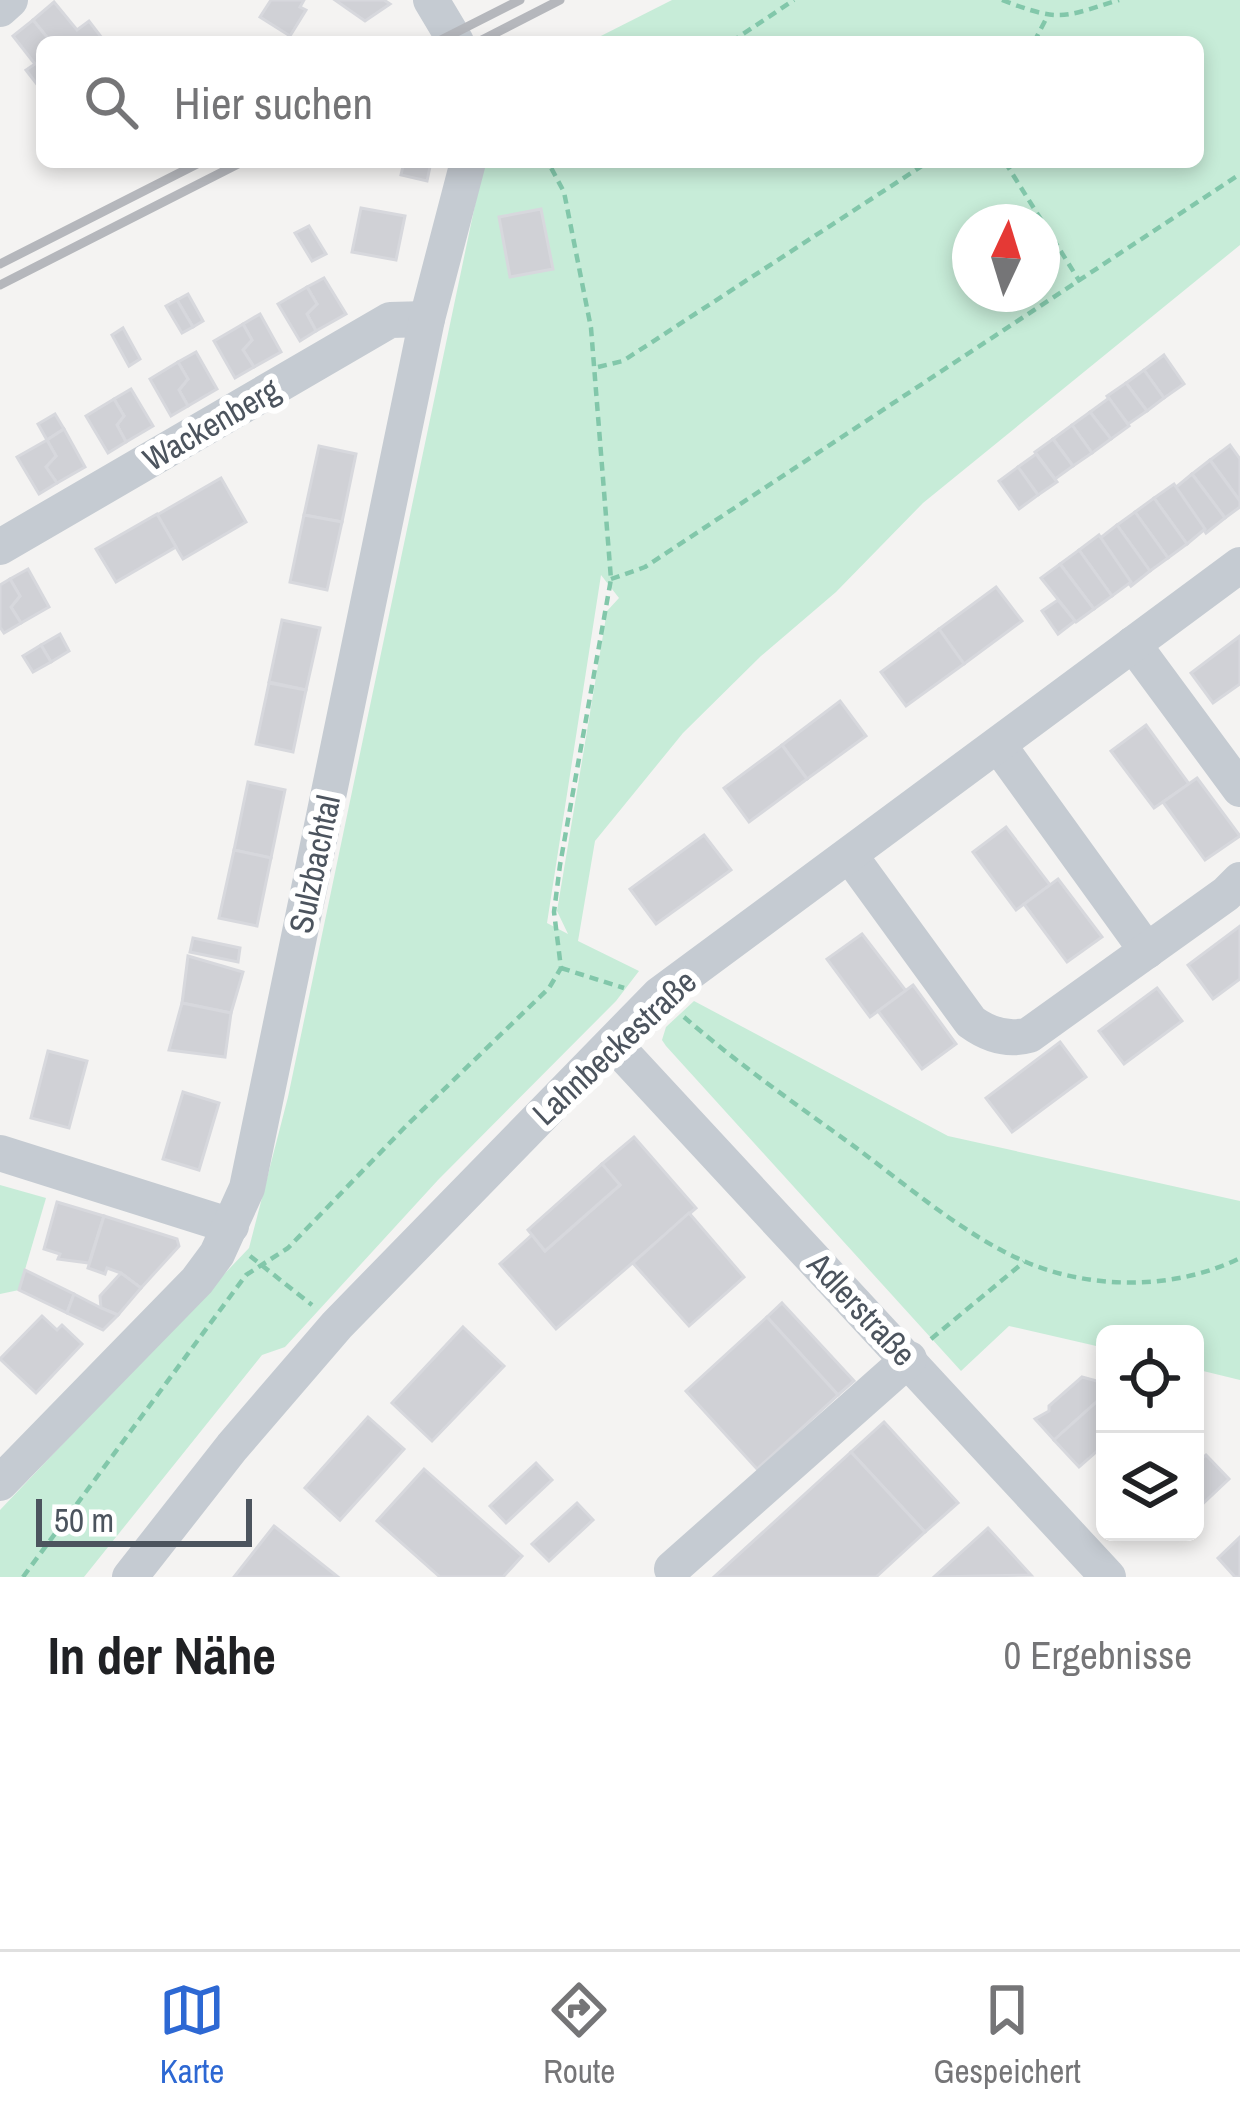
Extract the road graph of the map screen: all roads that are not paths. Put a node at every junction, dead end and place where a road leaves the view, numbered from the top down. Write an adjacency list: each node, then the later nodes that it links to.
1 (10, 0): 3 (street)
2 (430, 0): 4 (street)
3 (0, 9)
4 (452, 36)
5 (466, 168): 6 (street, Sulzbachtal)
6 (427, 320): 7 (street, Wackenberg); 17 (street, Sulzbachtal)
7 (0, 547)
8 (1240, 565): 9 (street, Lahnbeckestraße)
9 (1133, 644): 10 (street, Lahnbeckestraße); 11 (street)
10 (999, 746): 12 (street, Lahnbeckestraße); 14 (street)
11 (1240, 789)
12 (850, 857): 14 (street); 15 (street, Lahnbeckestraße)
13 (1240, 880): 14 (street)
14 (1147, 951)
15 (614, 1044): 18 (street, Adlerstraße); 21 (street, Lahnbeckestraße)
16 (0, 1154): 17 (street)
17 (230, 1226): 19 (street, Sulzbachtal)
18 (909, 1359): 20 (street); 22 (street, Adlerstraße)
19 (0, 1483)
20 (672, 1569)
21 (130, 1577)
22 (1108, 1577)

